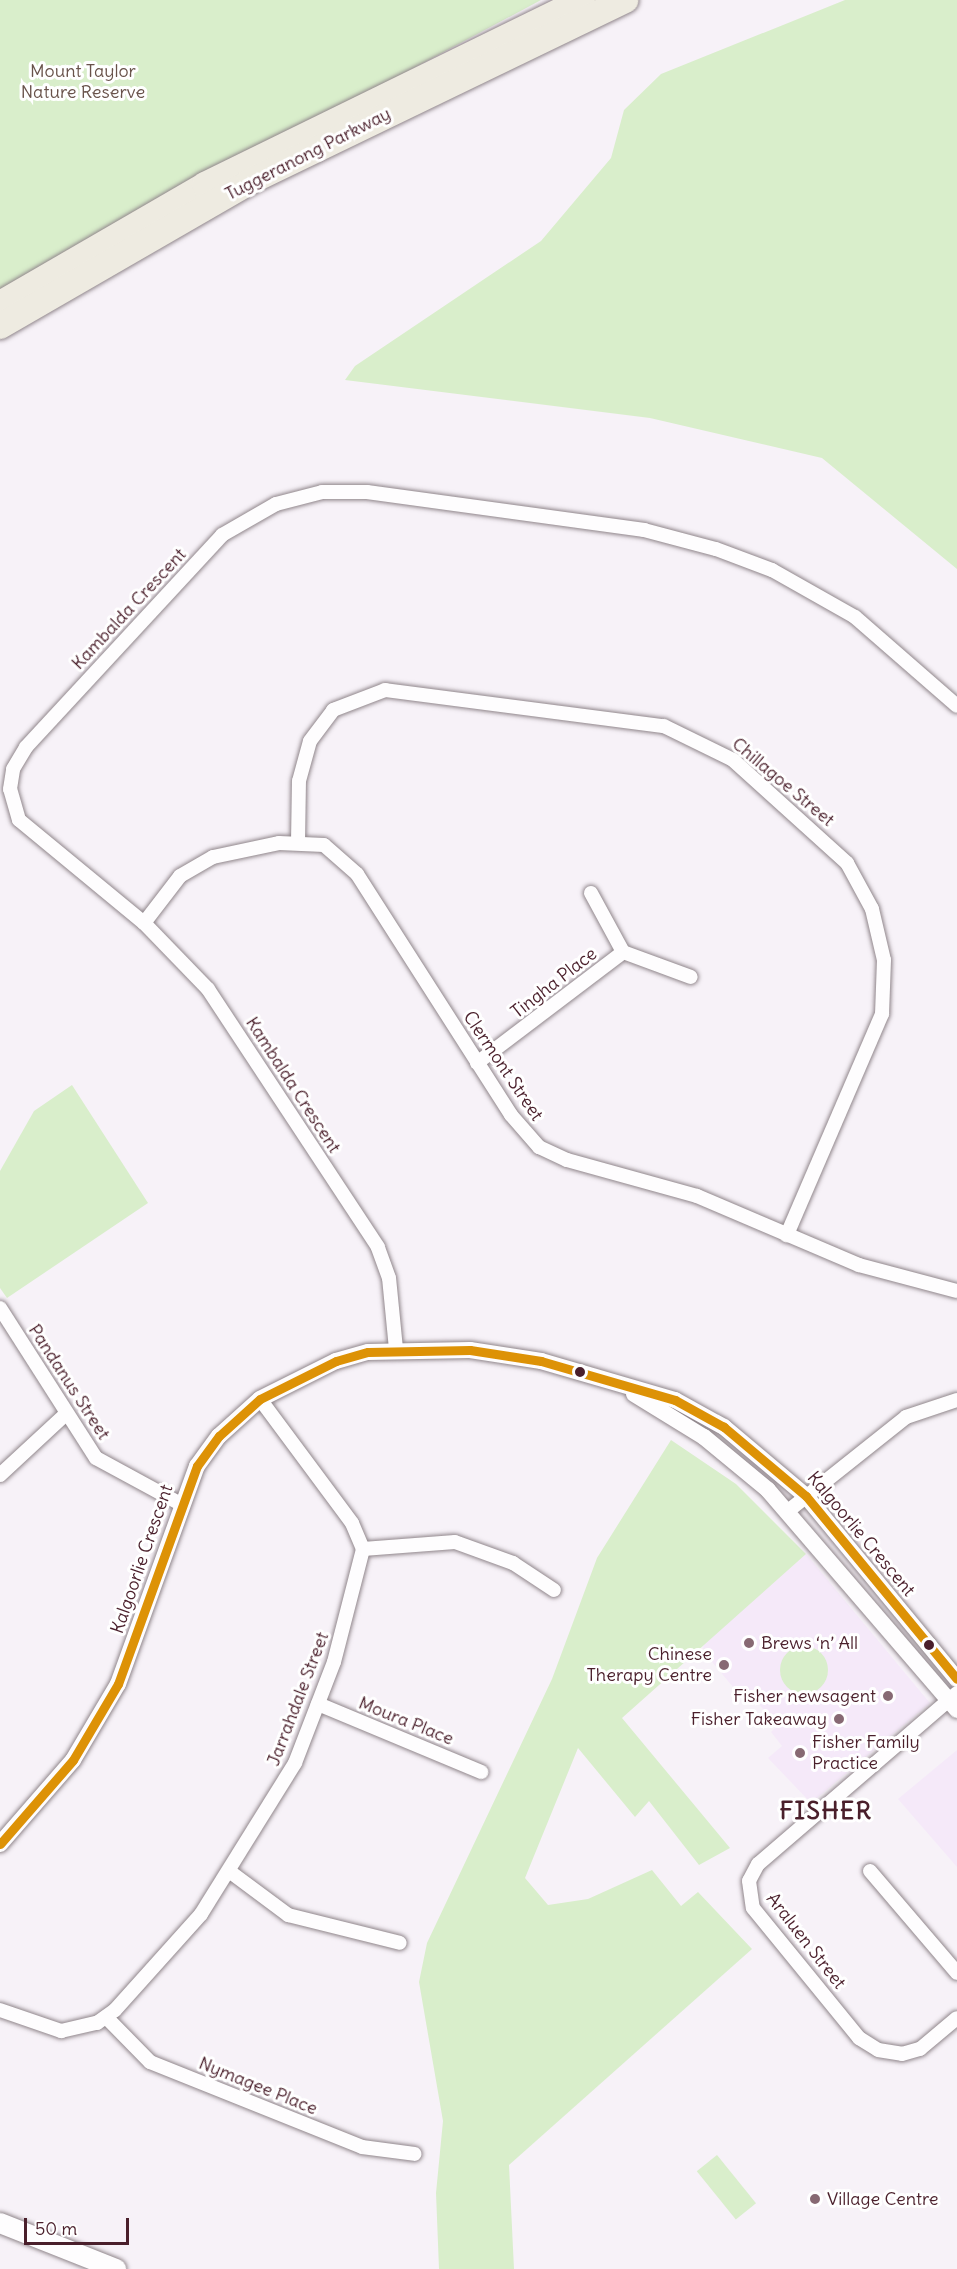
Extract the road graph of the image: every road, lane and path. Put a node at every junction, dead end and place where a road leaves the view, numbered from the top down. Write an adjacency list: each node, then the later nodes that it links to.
1 (582, 0): 3 (highway, Tuggeranong Parkway)
2 (625, 0): 4 (highway, Tuggeranong Parkway)
3 (0, 304)
4 (0, 326)
5 (957, 706): 8 (street, Kambalda Crescent)
6 (298, 843): 8 (street, Clermont Street); 11 (street, Clermont Street); 12 (street, Chillagoe Street)
7 (591, 893): 9 (street, Tingha Place)
8 (144, 922): 15 (street, Kambalda Crescent)
9 (623, 952): 10 (street, Tingha Place); 11 (street, Tingha Place)
10 (691, 977)
11 (477, 1063): 12 (street, Clermont Street)
12 (787, 1235): 13 (street, Clermont Street)
13 (957, 1291)
14 (0, 1308): 19 (street, Pandanus Street)
15 (396, 1349): 16 (street, Kalgoorlie Crescent); 17 (street, Kalgoorlie Crescent)
16 (624, 1386): 21 (street, Kalgoorlie Crescent); 23 (street, Kalgoorlie Crescent)
17 (260, 1399): 22 (street, Kalgoorlie Crescent); 24 (street)
18 (957, 1400): 21 (street)
19 (67, 1413): 20 (street); 22 (street, Pandanus Street)
20 (0, 1476)
21 (806, 1496): 23 (street); 26 (street, Kalgoorlie Crescent)
22 (179, 1503): 30 (street, Kalgoorlie Crescent)
23 (788, 1511): 27 (street, Kalgoorlie Crescent)
24 (363, 1549): 25 (street); 28 (street, Jarrahdale Street)
25 (554, 1590)
26 (957, 1679)
27 (954, 1701): 37 (street, Araluen Street)
28 (318, 1704): 29 (street, Moura Place); 32 (street, Jarrahdale Street)
29 (481, 1772)
30 (0, 1844)
31 (870, 1871): 34 (street)
32 (229, 1872): 33 (street); 36 (street, Jarrahdale Street)
33 (400, 1943)
34 (957, 1973)
35 (0, 2010): 36 (street)
36 (106, 2017): 38 (street, Nymagee Place)
37 (957, 2018)
38 (415, 2154)
39 (0, 2223): 42 (main road)
40 (0, 2236): 41 (main road)
41 (83, 2269)
42 (116, 2269)

